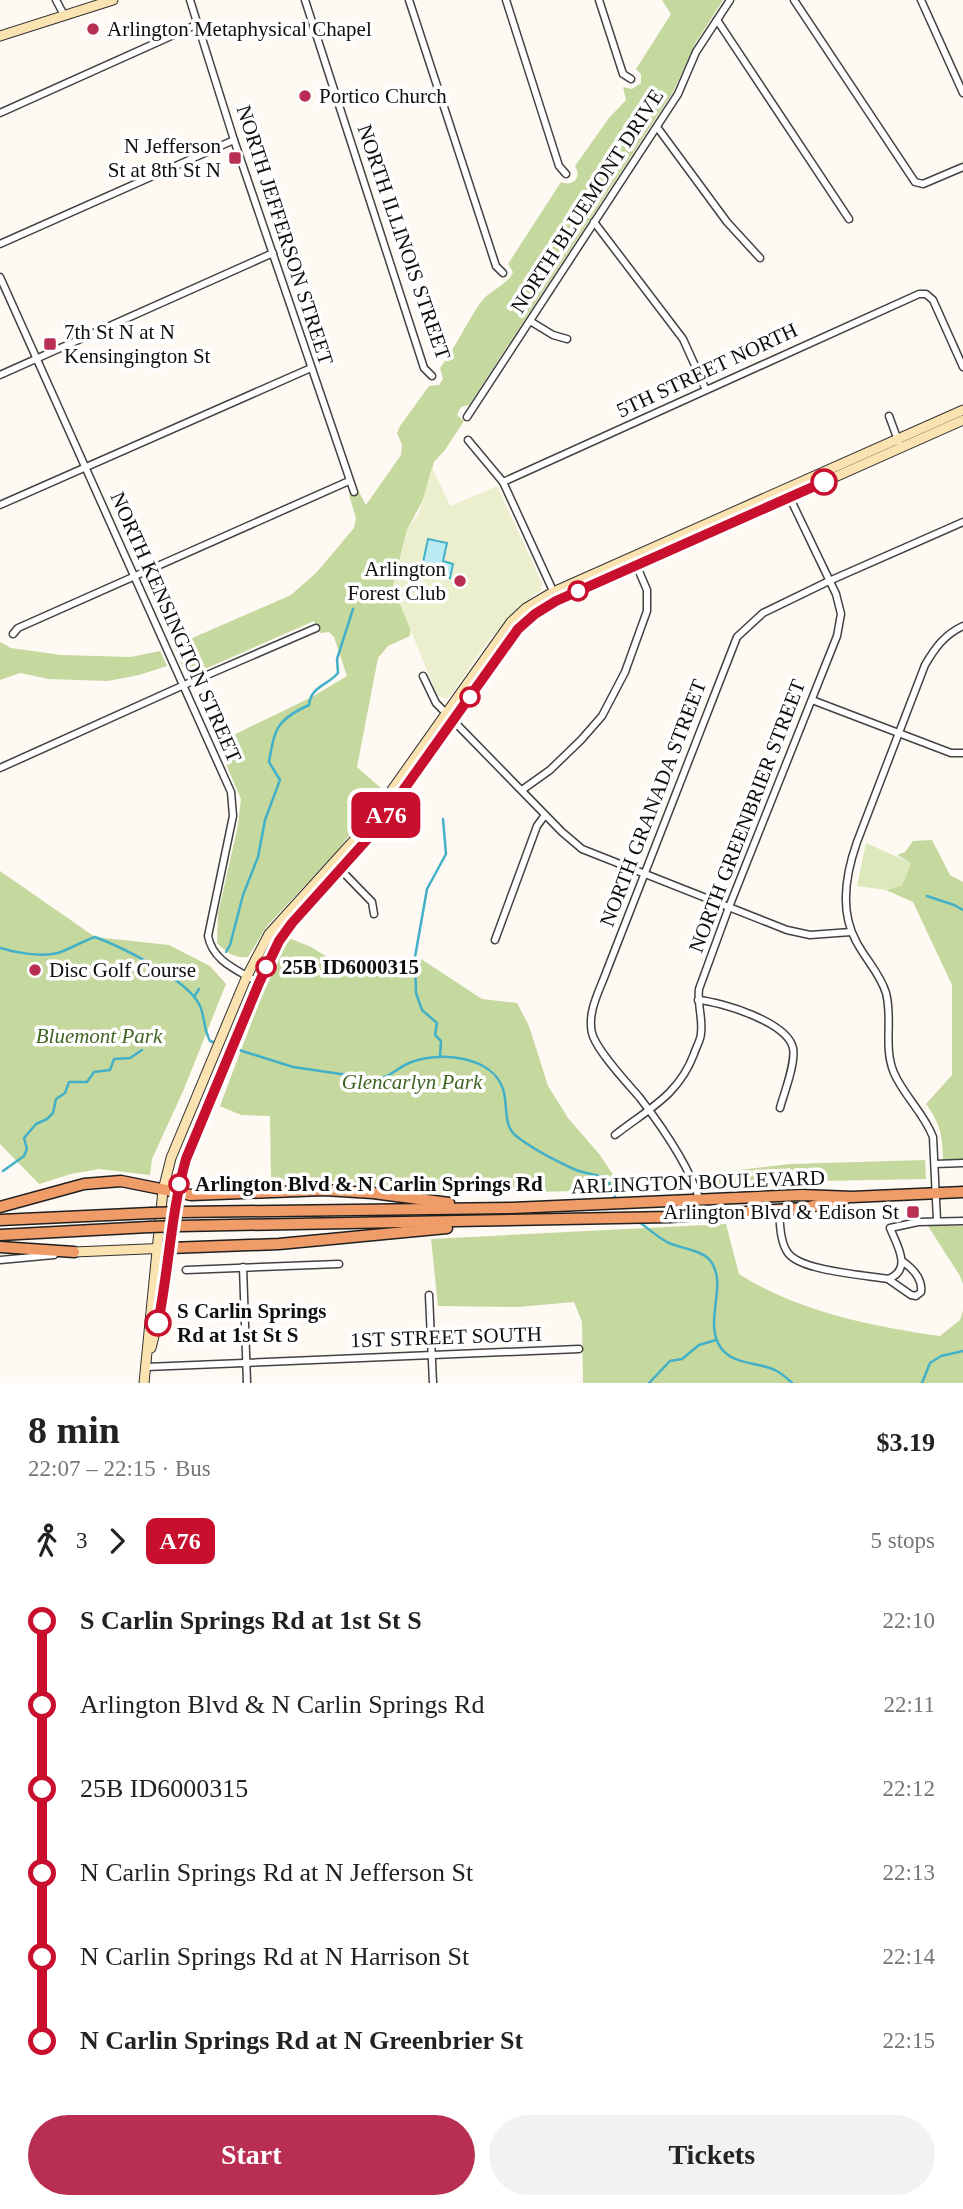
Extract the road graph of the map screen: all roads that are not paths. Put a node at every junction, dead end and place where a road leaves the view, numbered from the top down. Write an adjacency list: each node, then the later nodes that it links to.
1 (56, 0): 11 (street)
2 (113, 0): 11 (main road)
3 (190, 0): 13 (street, NORTH JEFFERSON STREET)
4 (305, 0): 35 (street, NORTH ILLINOIS STREET)
5 (409, 0): 27 (street)
6 (506, 0): 21 (street)
7 (600, 0): 15 (street)
8 (730, 0): 12 (street, NORTH BLUEMONT DRIVE)
9 (794, 0): 20 (street)
10 (921, 0): 16 (street)
11 (64, 15): 14 (main road)
12 (717, 20): 18 (street, NORTH BLUEMONT DRIVE); 22 (street)
13 (198, 24): 17 (street); 19 (street, NORTH JEFFERSON STREET)
14 (0, 36)
15 (631, 79)
16 (963, 93)
17 (0, 113)
18 (657, 127): 23 (street, NORTH BLUEMONT DRIVE); 26 (street)
19 (234, 140): 24 (street); 25 (street, NORTH JEFFERSON STREET)
20 (963, 167)
21 (566, 174)
22 (849, 219)
23 (594, 222): 29 (street, NORTH BLUEMONT DRIVE); 36 (street)
24 (0, 244)
25 (273, 253): 31 (street); 33 (street, NORTH JEFFERSON STREET)
26 (760, 258)
27 (503, 273)
28 (0, 277): 31 (street, NORTH KENSINGTON STREET)
29 (530, 321): 30 (street); 39 (street, NORTH BLUEMONT DRIVE)
30 (567, 339)
31 (37, 359): 34 (street); 43 (street, NORTH KENSINGTON STREET)
32 (963, 367): 36 (street, 5TH STREET NORTH)
33 (311, 368): 43 (street); 44 (street, NORTH JEFFERSON STREET)
34 (0, 375)
35 (432, 376)
36 (706, 390): 45 (street, 5TH STREET NORTH)
37 (963, 410): 42 (main road)
38 (889, 416): 42 (street)
39 (467, 417)
40 (963, 421): 42 (main road)
41 (468, 440): 45 (street)
42 (900, 444): 47 (main road)
43 (84, 468): 48 (street); 51 (street, NORTH KENSINGTON STREET)
44 (349, 481): 46 (street, NORTH JEFFERSON STREET); 51 (street)
45 (503, 482): 53 (street)
46 (354, 492)
47 (788, 493): 50 (main road); 52 (street, NORTH GREENBRIER STREET)
48 (0, 506)
49 (963, 522): 52 (street, NORTH GRANADA STREET)
50 (634, 561): 53 (main road); 64 (street)
51 (135, 576): 56 (street); 58 (street, NORTH KENSINGTON STREET)
52 (829, 581): 59 (street, NORTH GREENBRIER STREET); 67 (street, NORTH GRANADA STREET)
53 (555, 596): 60 (main road)
54 (963, 625): 61 (street)
55 (316, 628): 58 (street)
56 (13, 634)
57 (423, 676): 60 (street)
58 (184, 685): 63 (street); 72 (street, NORTH KENSINGTON STREET)
59 (812, 700): 61 (street); 68 (street, NORTH GREENBRIER STREET)
60 (450, 716): 64 (street); 66 (main road)
61 (899, 734): 62 (street); 70 (street)
62 (963, 753)
63 (0, 768)
64 (523, 790): 65 (street)
65 (545, 815): 67 (street); 71 (street)
66 (338, 867): 69 (street); 72 (main road); 73 (main road)
67 (644, 874): 68 (street); 76 (street, NORTH GRANADA STREET)
68 (729, 907): 70 (street); 74 (street, NORTH GREENBRIER STREET)
69 (374, 914)
70 (852, 932): 79 (street)
71 (495, 940)
72 (247, 976): 73 (street, NORTH KENSINGTON STREET); 80 (main road)
73 (259, 983): 82 (main road)
74 (698, 1000): 75 (street); 76 (street, NORTH GREENBRIER STREET)
75 (780, 1108)
76 (650, 1111): 77 (street, NORTH GREENBRIER STREET); 85 (street, NORTH GRANADA STREET)
77 (615, 1135)
78 (963, 1163): 79 (street)
79 (935, 1164): 83 (street)
80 (163, 1190): 82 (highway); 86 (highway); 96 (main road)
81 (963, 1192): 83 (highway, ARLINGTON BOULEVARD)
82 (177, 1193): 87 (highway); 95 (main road)
83 (935, 1193): 84 (highway, ARLINGTON BOULEVARD); 91 (street)
84 (852, 1197): 85 (highway, ARLINGTON BOULEVARD); 88 (highway, ARLINGTON BOULEVARD)
85 (701, 1201): 87 (highway, ARLINGTON BOULEVARD)
86 (0, 1207)
87 (512, 1208): 89 (highway, ARLINGTON BOULEVARD, bridge)
88 (779, 1211): 90 (highway, ARLINGTON BOULEVARD); 103 (street)
89 (0, 1220)
90 (512, 1221): 93 (highway, ARLINGTON BOULEVARD, bridge); 95 (highway)
91 (936, 1221): 92 (street); 99 (street)
92 (963, 1221)
93 (0, 1235)
94 (0, 1247): 97 (highway)
95 (170, 1248): 96 (main road); 106 (main road)
96 (156, 1249): 97 (main road); 104 (main road)
97 (74, 1252): 98 (street)
98 (0, 1260)
99 (902, 1261): 103 (street); 103 (street)
100 (339, 1264): 101 (street)
101 (243, 1267): 102 (street); 109 (street)
102 (186, 1270)
103 (888, 1279)
104 (152, 1286): 106 (main road); 110 (main road)
105 (429, 1294): 108 (street)
106 (161, 1305): 110 (main road)
107 (579, 1349): 108 (street, 1ST STREET SOUTH)
108 (432, 1355): 109 (street, 1ST STREET SOUTH); 113 (street)
109 (246, 1363): 110 (street, 1ST STREET SOUTH); 112 (street)
110 (146, 1367): 111 (main road)
111 (144, 1383)
112 (247, 1383)
113 (433, 1383)

